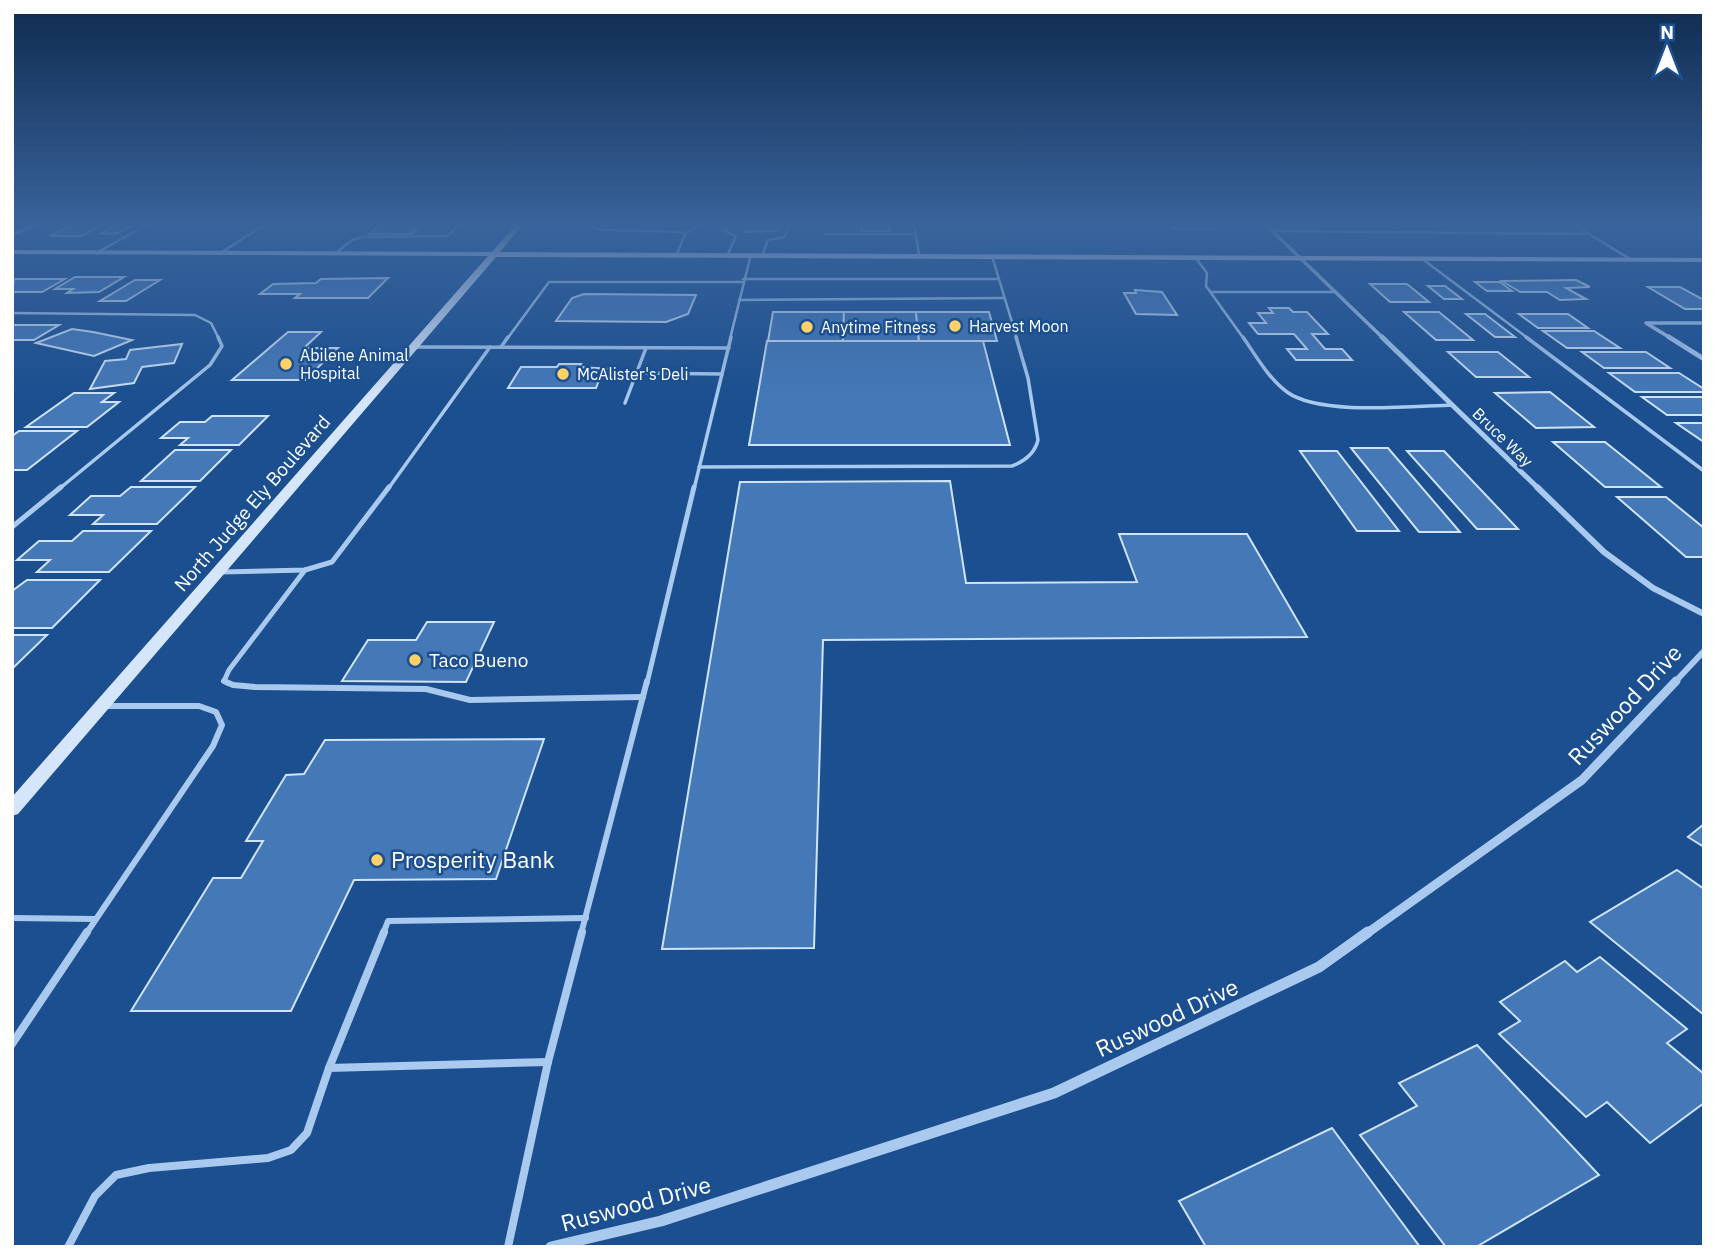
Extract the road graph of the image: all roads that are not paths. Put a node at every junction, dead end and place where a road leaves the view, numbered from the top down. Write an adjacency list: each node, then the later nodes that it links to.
1 (470, 282): 14 (main road, North Judge Ely Boulevard)
2 (573, 282): 16 (lane)
3 (743, 282): 11 (lane)
4 (999, 282): 10 (lane)
5 (1205, 282): 8 (lane)
6 (1325, 282): 9 (street, Bruce Way)
7 (1453, 282): 25 (lane)
8 (1211, 292): 9 (lane); 23 (lane)
9 (1336, 292): 23 (street, Bruce Way)
10 (1004, 298): 11 (lane); 24 (lane)
11 (739, 300): 18 (lane)
12 (12, 313): 26 (lane)
13 (1704, 323): 19 (street)
14 (413, 347): 15 (lane); 28 (main road, North Judge Ely Boulevard)
15 (490, 347): 16 (lane); 27 (lane)
16 (501, 347): 17 (lane)
17 (646, 348): 18 (lane); 20 (lane)
18 (729, 348): 21 (lane)
19 (1704, 359)
20 (637, 373): 21 (lane); 22 (lane)
21 (722, 374): 24 (lane)
22 (625, 403)
23 (1453, 405): 29 (street, Bruce Way)
24 (699, 467): 31 (lane)
25 (1704, 471)
26 (12, 527)
27 (305, 570): 28 (lane); 31 (lane)
28 (218, 572): 32 (main road, North Judge Ely Boulevard)
29 (1704, 614)
30 (1704, 651): 42 (street, Ruswood Drive)
31 (643, 697): 35 (lane)
32 (102, 706): 33 (main road, North Judge Ely Boulevard); 36 (lane)
33 (12, 809)
34 (12, 918): 36 (lane)
35 (586, 918): 38 (lane); 39 (lane)
36 (95, 919): 37 (lane)
37 (12, 1044)
38 (548, 1062): 39 (lane); 41 (lane)
39 (329, 1068): 40 (lane)
40 (68, 1247)
41 (508, 1247)
42 (551, 1247)

